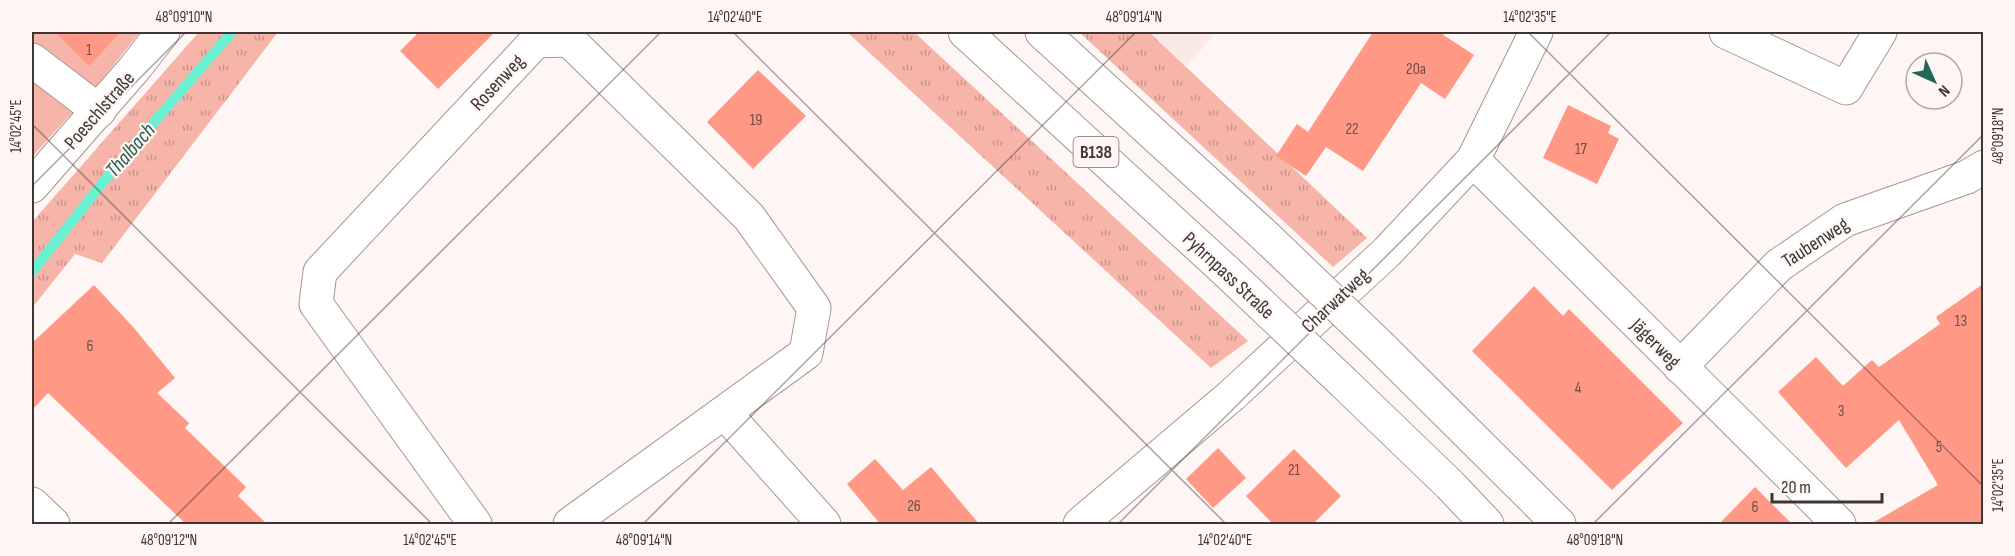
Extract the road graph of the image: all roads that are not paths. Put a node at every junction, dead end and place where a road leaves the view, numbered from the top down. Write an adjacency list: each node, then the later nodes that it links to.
1 (163, 32): 8 (street, Poeschlstraße)
2 (965, 32): 20 (street, Pyhrnpass Straße / B138, bridge)
3 (1042, 32): 21 (street, B138, bridge)
4 (1536, 32): 9 (street, Charwatweg)
5 (1726, 32): 6 (street)
6 (1880, 32)
7 (32, 60): 8 (street)
8 (99, 111): 11 (street, Poeschlstraße)
9 (1473, 160): 12 (street, Jägerweg); 19 (street, Charwatweg)
10 (1983, 167): 12 (street, Taubenweg)
11 (32, 186)
12 (1680, 367): 22 (street, Jägerweg)
13 (725, 412): 16 (street, Rosenweg); 17 (street, Rosenweg); 18 (street)
14 (32, 504): 15 (street)
15 (53, 525)
16 (475, 525)
17 (570, 525)
18 (824, 525)
19 (1080, 525)
20 (1487, 525)
21 (1559, 525)
22 (1839, 525)

